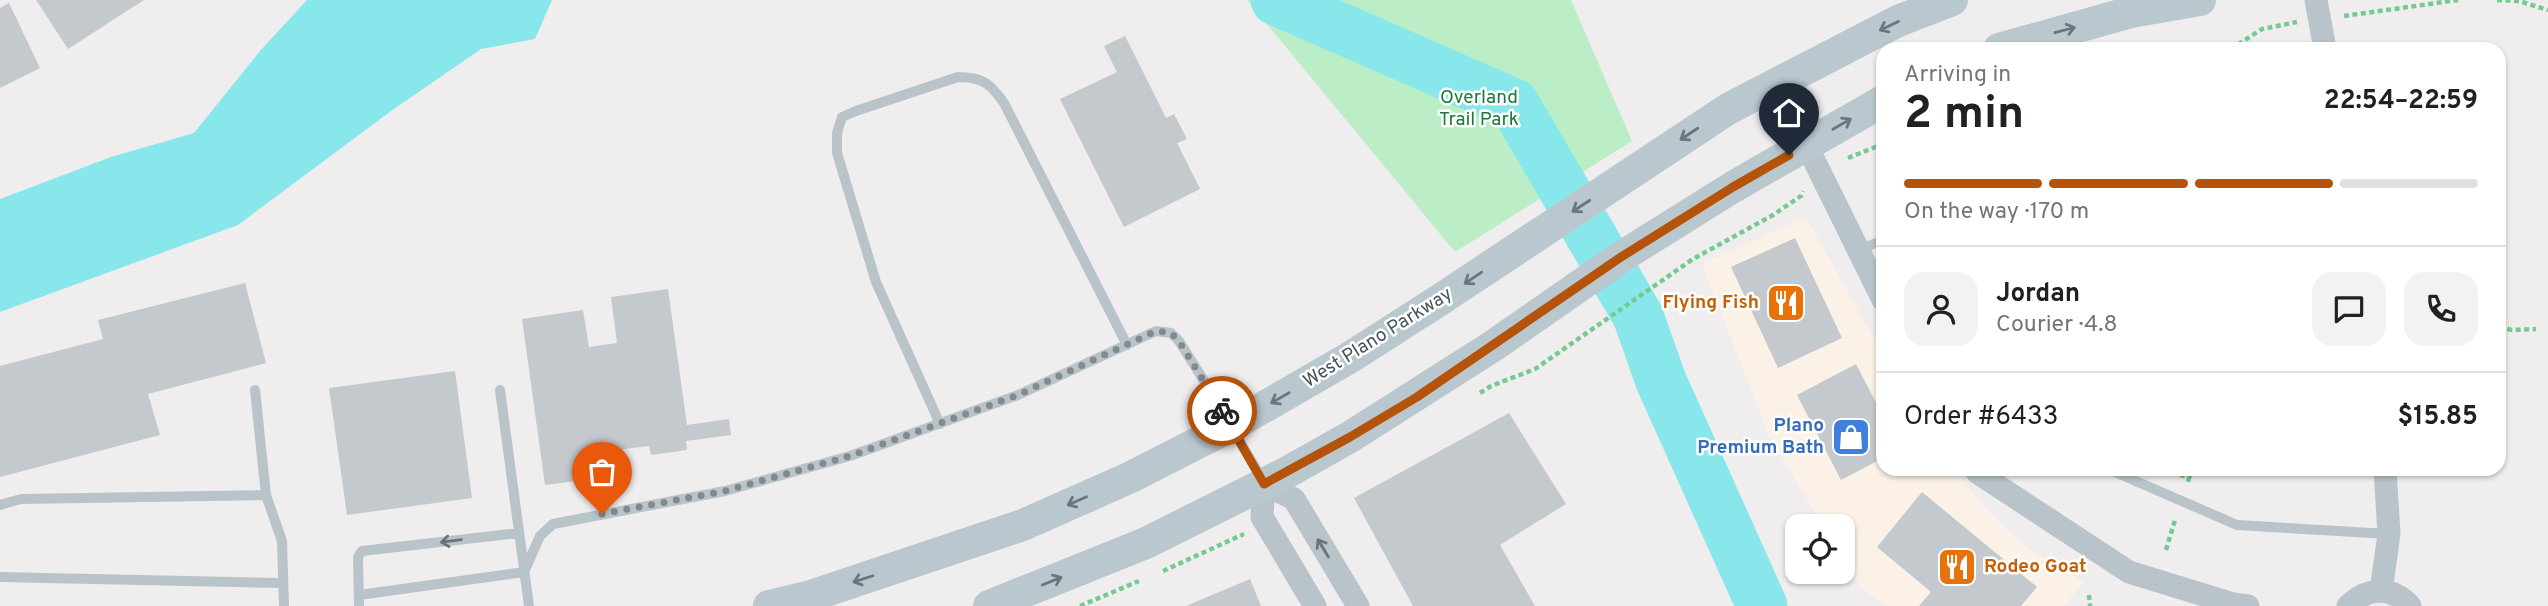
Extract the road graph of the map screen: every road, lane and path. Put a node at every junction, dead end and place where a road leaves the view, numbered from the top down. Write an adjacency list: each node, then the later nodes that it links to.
1 (1952, 0): 8 (main road, West Plano Parkway, one-way to 8)
2 (2200, 0): 6 (main road, one-way to 2)
3 (2316, 0): 7 (street)
4 (2497, 0): 5 (path)
5 (2548, 10)
6 (2024, 42)
7 (2324, 42)
8 (1776, 83): 10 (street); 23 (main road, West Plano Parkway, one-way to 23)
9 (1876, 105): 10 (main road, one-way to 9)
10 (1808, 144): 12 (street); 27 (main road)
11 (1876, 147): 12 (path)
12 (1822, 173): 14 (street); 21 (path)
13 (1876, 243): 14 (lane)
14 (1859, 250): 15 (street)
15 (1876, 285)
16 (2506, 329): 17 (path)
17 (2536, 329)
18 (1127, 345): 22 (lane); 22 (lane); 23 (lane)
19 (255, 390): 28 (lane)
20 (500, 390): 31 (lane)
21 (1469, 400)
22 (940, 424): 34 (lane)
23 (1231, 426): 27 (lane); 42 (main road, West Plano Parkway, one-way to 42)
24 (1983, 476): 47 (street)
25 (2124, 476): 32 (lane)
26 (2385, 476): 32 (street)
27 (1264, 484): 43 (main road, one-way to 27); 44 (street); 45 (street, one-way to 27)
28 (266, 495): 29 (lane); 36 (lane)
29 (0, 505)
30 (2175, 520): 33 (path)
31 (519, 533): 34 (lane); 39 (lane, one-way to 39)
32 (2389, 534): 37 (street)
33 (2166, 550)
34 (524, 572): 39 (lane); 41 (lane)
35 (0, 577): 36 (lane)
36 (283, 583): 40 (lane)
37 (2381, 591): 48 (street); 49 (street)
38 (2089, 595): 46 (path)
39 (359, 601)
40 (284, 606)
41 (530, 606)
42 (769, 606)
43 (989, 606)
44 (1315, 606)
45 (1358, 606)
46 (2090, 606)
47 (2248, 606)
48 (2348, 606)
49 (2410, 606)

